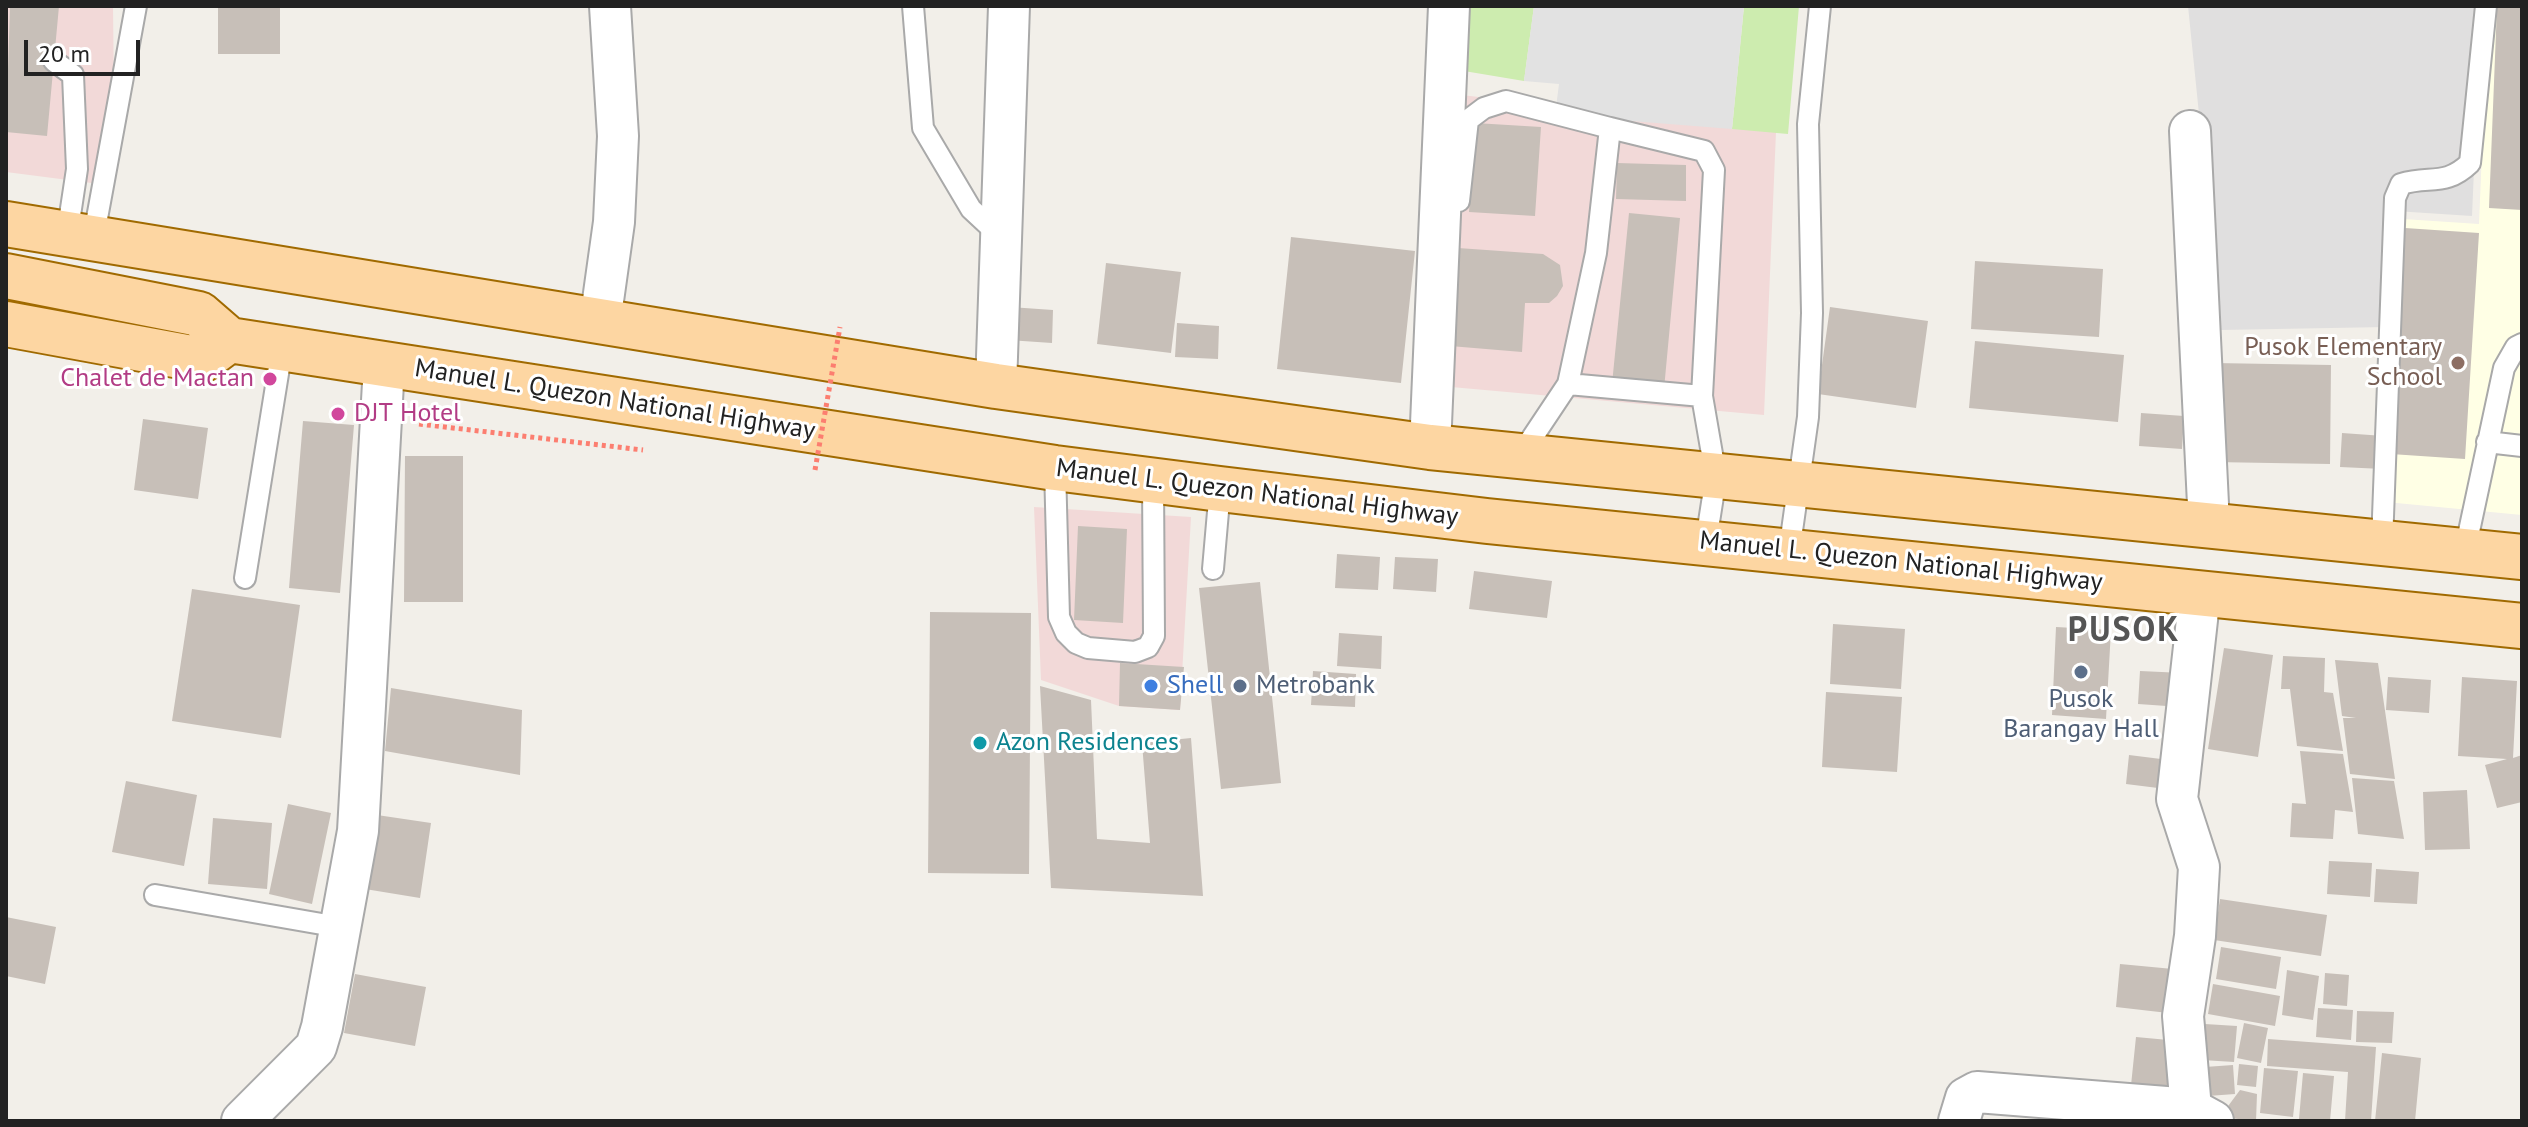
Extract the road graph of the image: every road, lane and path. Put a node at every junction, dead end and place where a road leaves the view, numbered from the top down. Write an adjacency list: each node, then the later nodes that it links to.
1 (136, 6): 12 (lane)
2 (610, 6): 15 (street)
3 (913, 6): 13 (lane)
4 (1009, 6): 13 (street)
5 (1449, 6): 28 (street)
6 (1820, 6): 35 (lane)
7 (2486, 6): 39 (lane)
8 (54, 61): 12 (lane)
9 (1610, 128): 22 (lane); 24 (lane); 28 (lane)
10 (2190, 131): 37 (street)
11 (6, 224): 12 (main road)
12 (80, 237): 15 (main road)
13 (1001, 238): 23 (street)
14 (6, 276): 18 (main road)
15 (600, 322): 23 (main road)
16 (6, 324): 18 (main road)
17 (840, 327): 32 (path, bridge)
18 (229, 340): 20 (main road, Manuel L. Quezon National Highway)
19 (2522, 344): 26 (lane)
20 (282, 349): 21 (main road, Manuel L. Quezon National Highway); 44 (lane)
21 (384, 365): 25 (street); 31 (main road, Manuel L. Quezon National Highway)
22 (1568, 384): 24 (lane); 30 (lane)
23 (996, 386): 28 (main road)
24 (1702, 396): 33 (lane)
25 (381, 419): 29 (path); 48 (street)
26 (2487, 442): 27 (lane); 40 (lane)
27 (2522, 446)
28 (1438, 448): 30 (main road)
29 (645, 450)
30 (1520, 456): 33 (main road)
31 (1055, 468): 34 (main road, Manuel L. Quezon National Highway); 34 (lane)
32 (815, 470)
33 (1716, 477): 35 (main road); 38 (lane)
34 (1153, 480): 36 (main road, Manuel L. Quezon National Highway)
35 (1796, 485): 37 (main road); 41 (lane)
36 (1220, 489): 38 (main road, Manuel L. Quezon National Highway); 43 (lane)
37 (2209, 525): 39 (main road)
38 (1706, 541): 41 (main road, Manuel L. Quezon National Highway)
39 (2382, 543): 40 (main road)
40 (2465, 550): 42 (main road)
41 (1789, 552): 45 (main road, Manuel L. Quezon National Highway)
42 (2522, 557)
43 (1213, 569)
44 (245, 578)
45 (2200, 593): 46 (main road, Manuel L. Quezon National Highway); 49 (street)
46 (2522, 626)
47 (155, 895): 48 (lane)
48 (339, 927): 50 (street)
49 (2202, 1115): 51 (street)
50 (242, 1121)
51 (1959, 1121)

